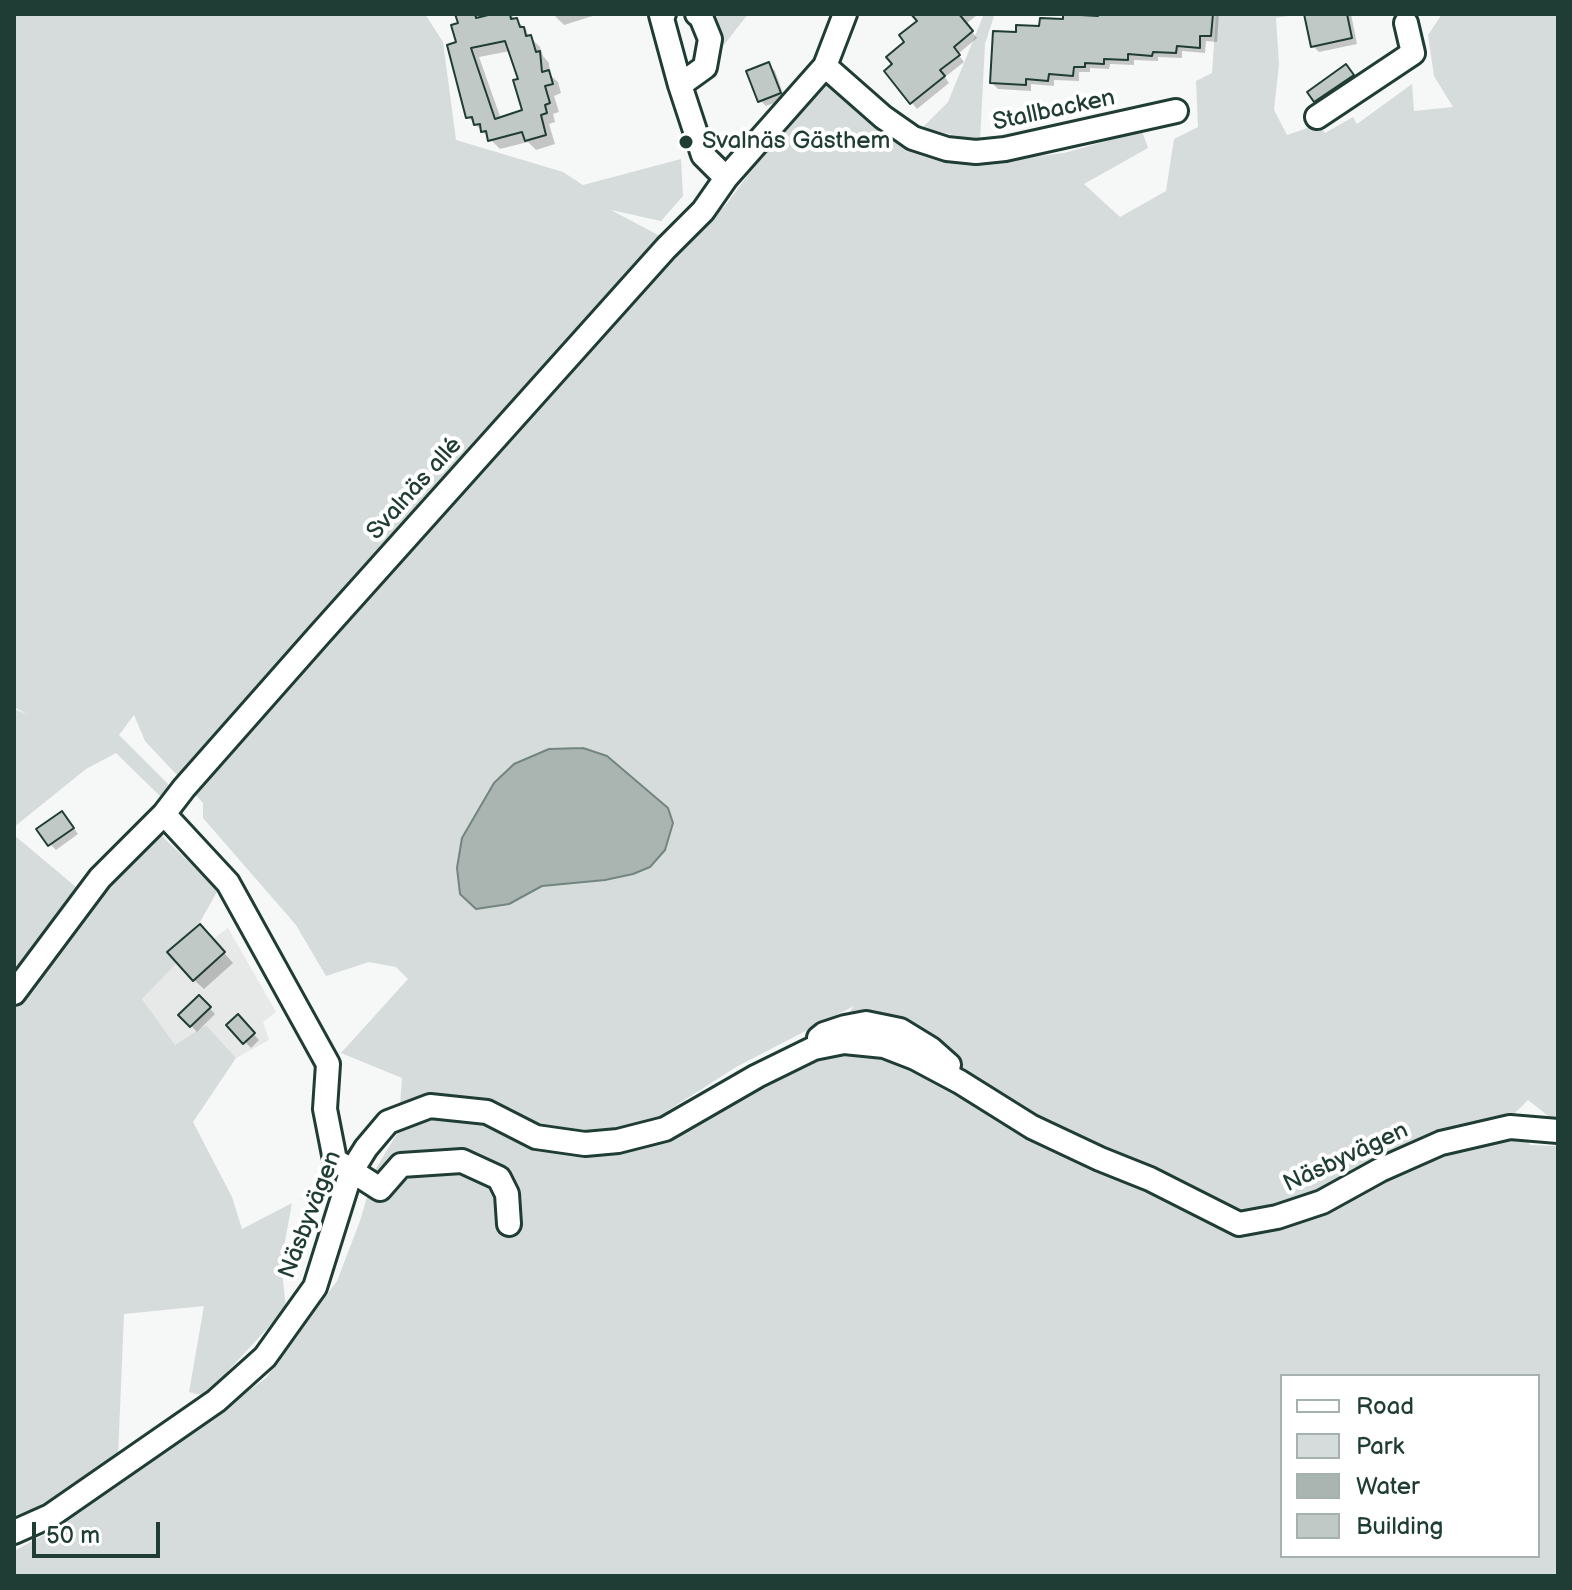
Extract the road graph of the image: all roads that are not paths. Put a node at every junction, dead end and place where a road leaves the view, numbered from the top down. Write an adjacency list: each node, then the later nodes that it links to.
1 (664, 14): 6 (street)
2 (697, 14): 6 (street)
3 (845, 14): 5 (street, Svalnäs allé)
4 (1410, 17): 8 (street)
5 (825, 66): 7 (street, Stallbacken); 9 (street, Svalnäs allé)
6 (680, 85): 9 (street)
7 (1176, 111)
8 (1317, 117)
9 (726, 178): 10 (street, Svalnäs allé)
10 (164, 814): 11 (street, Svalnäs allé); 13 (street)
11 (14, 993)
12 (1558, 1131): 13 (street, Näsbyvägen)
13 (351, 1172): 14 (street); 15 (street, Näsbyvägen)
14 (509, 1224)
15 (14, 1532)

